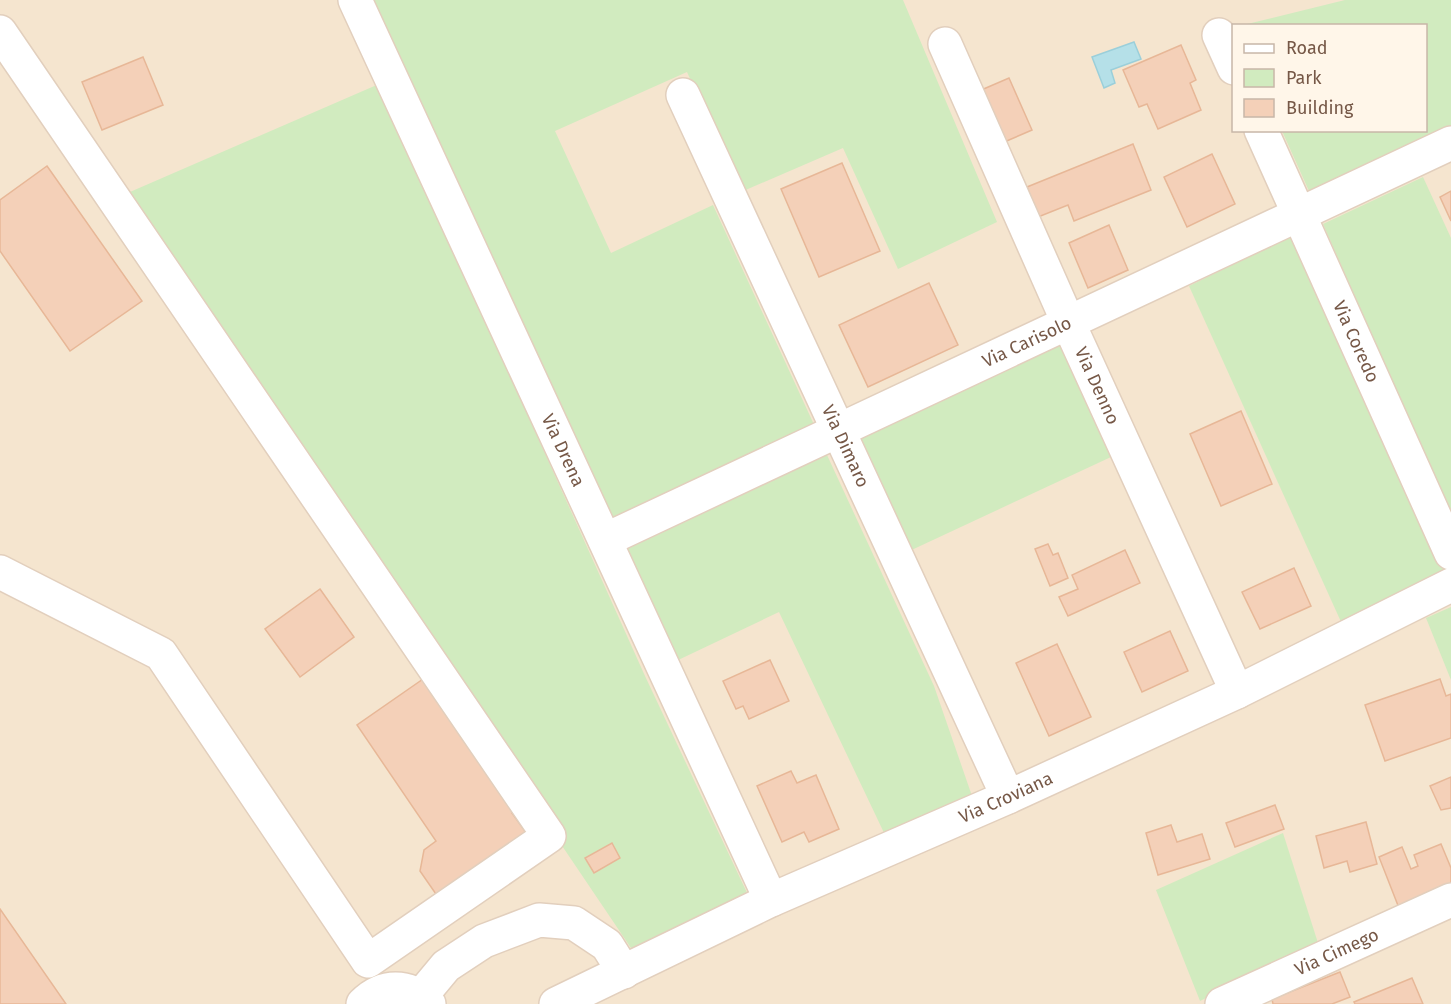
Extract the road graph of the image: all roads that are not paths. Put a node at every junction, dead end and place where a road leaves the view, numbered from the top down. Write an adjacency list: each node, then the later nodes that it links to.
1 (355, 0): 12 (street, Via Drena)
2 (0, 32): 14 (street)
3 (1219, 35): 5 (street)
4 (945, 44): 10 (street, Via Denno)
5 (1232, 66)
6 (683, 95): 11 (street, Via Dimaro)
7 (1263, 132): 9 (street, Via Coredo)
8 (1451, 143): 9 (street, Via Carisolo)
9 (1299, 214): 10 (street, Via Carisolo); 13 (street, Via Coredo)
10 (1068, 322): 11 (street, Via Carisolo); 16 (street, Via Denno)
11 (837, 430): 12 (street, Via Carisolo); 17 (street, Via Dimaro)
12 (604, 540): 18 (street, Via Drena)
13 (1451, 552)
14 (0, 572)
15 (1451, 585): 16 (street, Via Croviana)
16 (1237, 692): 17 (street, Via Croviana)
17 (1008, 797): 18 (street, Via Croviana)
18 (771, 900): 20 (street, Via Croviana)
19 (1451, 900): 24 (street, Via Cimego)
20 (624, 972): 21 (street); 23 (street, Via Croviana)
21 (425, 1000): 22 (street)
22 (363, 1004)
23 (556, 1004)
24 (1222, 1004)

